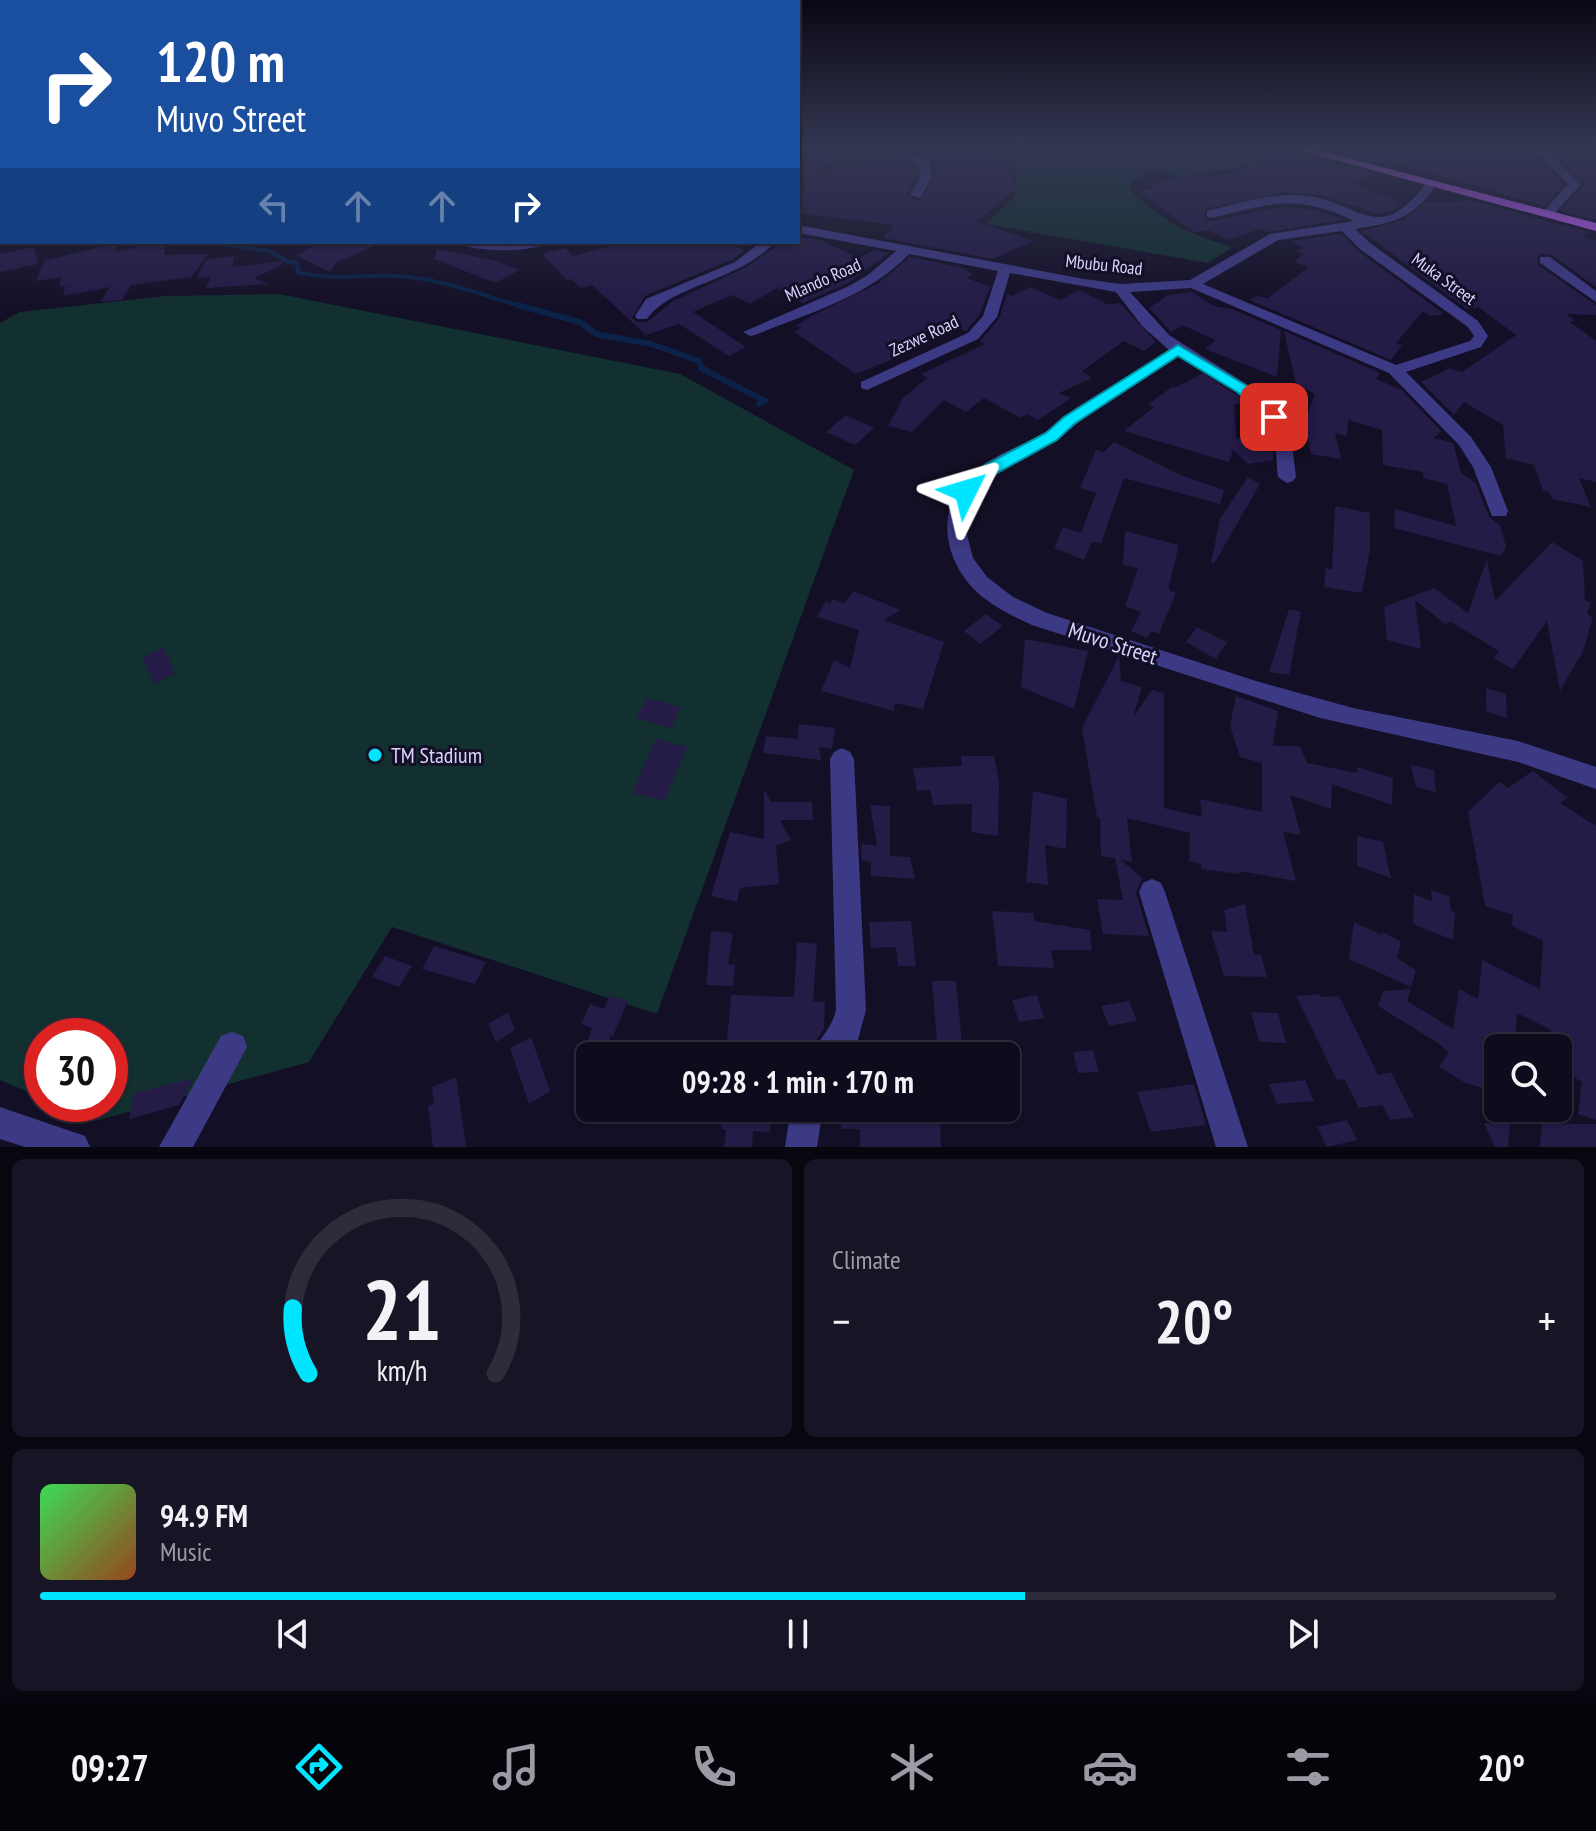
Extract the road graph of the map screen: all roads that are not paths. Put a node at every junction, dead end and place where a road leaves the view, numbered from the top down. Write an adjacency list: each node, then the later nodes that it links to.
1 (1271, 201): 7 (street)
2 (1312, 201): 8 (street)
3 (1419, 201): 8 (street, Mbubu Road)
4 (1501, 201): 6 (main road)
5 (1560, 201): 6 (street)
6 (1549, 212): 10 (main road)
7 (1211, 214)
8 (1368, 223): 9 (street, Mbubu Road)
9 (1345, 226): 18 (street, Mbubu Road); 24 (street, Muka Street)
10 (1596, 227)
11 (800, 229): 15 (street, Mbubu Road)
12 (479, 244): 13 (street)
13 (528, 244)
14 (766, 244): 21 (street)
15 (904, 251): 17 (street, Mbubu Road); 22 (street, Mlando Road)
16 (1545, 260): 20 (street)
17 (1005, 269): 19 (street, Mbubu Road); 25 (street, Zezwe Road)
18 (1193, 284): 19 (street, Mbubu Road); 24 (street)
19 (1121, 288): 23 (street)
20 (1596, 298)
21 (642, 316)
22 (750, 332)
23 (1178, 350): 26 (street); 29 (street, Muvo Street)
24 (1395, 370): 27 (street)
25 (867, 385)
26 (1287, 477)
27 (1499, 511)
28 (842, 759): 31 (street)
29 (1596, 778)
30 (1152, 892): 38 (street)
31 (838, 1042)
32 (232, 1047): 36 (street)
33 (805, 1122): 37 (street)
34 (0, 1123): 35 (street)
35 (74, 1147)
36 (175, 1147)
37 (801, 1147)
38 (1232, 1147)

